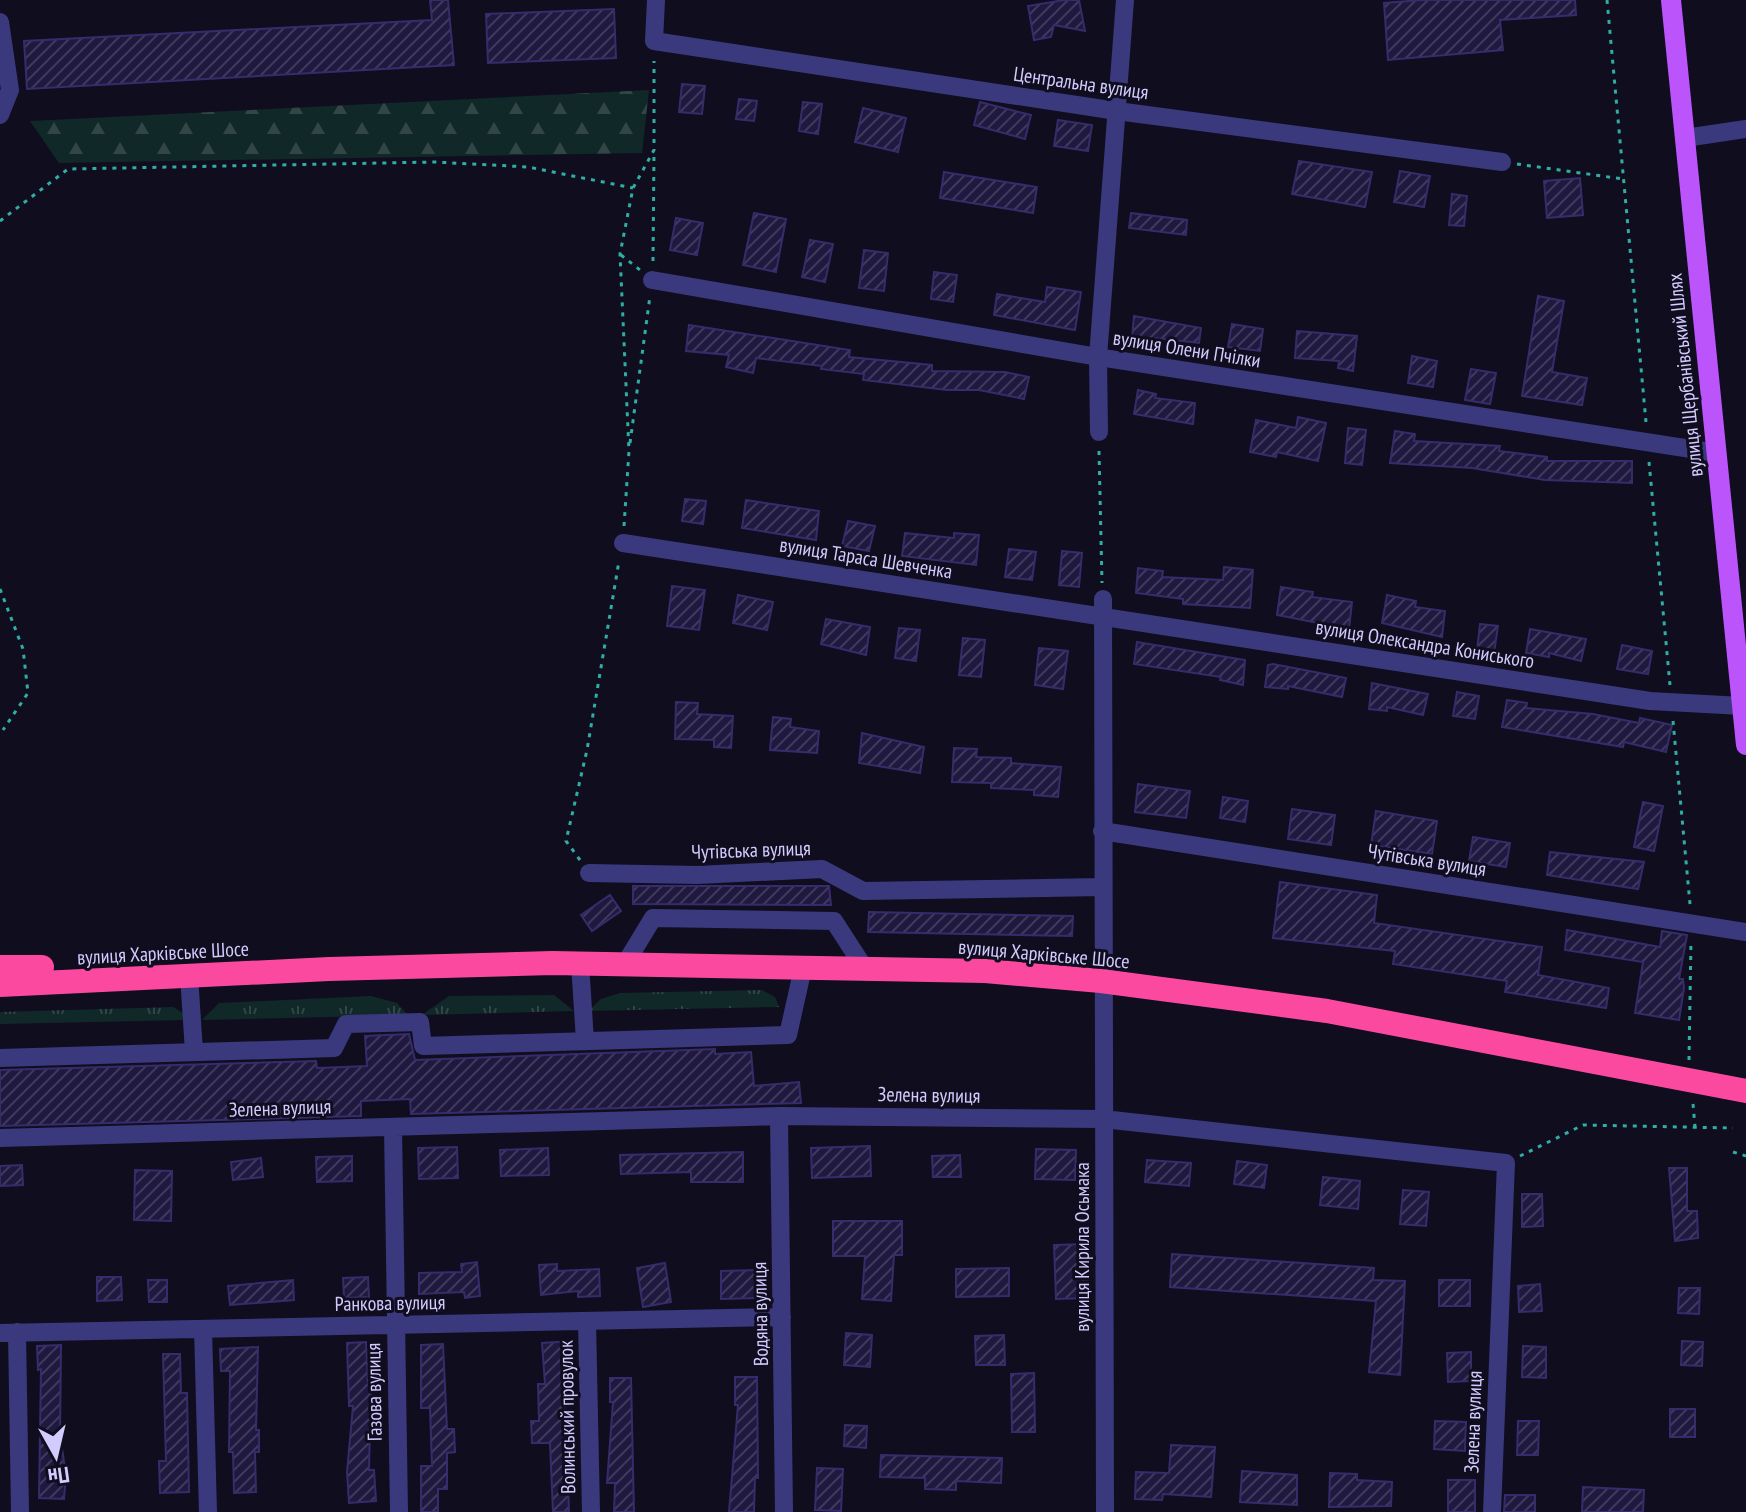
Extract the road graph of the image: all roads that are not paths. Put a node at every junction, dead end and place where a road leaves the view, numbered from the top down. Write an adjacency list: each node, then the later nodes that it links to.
1 (656, 0): 5 (street, Центральна вулиця)
2 (1125, 0): 5 (street)
3 (1671, 0): 8 (main road, вулиця Щербанівський Шлях)
4 (0, 22): 6 (street)
5 (1117, 111): 9 (street, Центральна вулиця); 11 (street)
6 (0, 115)
7 (1746, 129): 8 (street)
8 (1685, 138): 13 (main road, вулиця Щербанівський Шлях)
9 (1502, 162)
10 (652, 280): 11 (street, вулиця Олени Пчілки)
11 (1098, 357): 12 (street); 13 (street, вулиця Олени Пчілки)
12 (1099, 432)
13 (1717, 453): 16 (main road, вулиця Щербанівський Шлях)
14 (623, 543): 15 (street, вулиця Тараса Шевченка)
15 (1103, 608): 16 (street, вулиця Олександра Кониського); 18 (street, вулиця Кирила Осьмака)
16 (1742, 706): 17 (main road, вулиця Щербанівський Шлях)
17 (1746, 745)
18 (1102, 831): 20 (street, вулиця Кирила Осьмака); 21 (street, Чутівська вулиця)
19 (589, 873): 20 (street, Чутівська вулиця)
20 (1102, 887): 29 (street, вулиця Кирила Осьмака)
21 (1746, 932)
22 (580, 963): 23 (highway, вулиця Харківське Шосе); 26 (highway, вулиця Харківське Шосе); 31 (street)
23 (625, 964): 25 (highway, вулиця Харківське Шосе); 27 (street)
24 (0, 967): 26 (highway, вулиця Харківське Шосе)
25 (803, 968): 27 (highway, вулиця Харківське Шосе); 31 (street)
26 (329, 969): 28 (highway, вулиця Харківське Шосе)
27 (865, 969): 29 (highway, вулиця Харківське Шосе)
28 (189, 975): 30 (highway, вулиця Харківське Шосе); 32 (street)
29 (1101, 981): 34 (highway, вулиця Харківське Шосе); 36 (street, вулиця Кирила Осьмака)
30 (0, 985)
31 (585, 1041): 32 (street)
32 (194, 1052): 33 (street)
33 (0, 1058)
34 (1746, 1091)
35 (779, 1116): 36 (street, Зелена вулиця); 37 (street, Зелена вулиця); 39 (street, Водяна вулиця)
36 (1103, 1119): 49 (street, вулиця Кирила Осьмака); 50 (street, Зелена вулиця)
37 (393, 1127): 38 (street, Зелена вулиця); 41 (street, Газова вулиця)
38 (0, 1138)
39 (782, 1317): 40 (street, Ранкова вулиця); 48 (street, Водяна вулиця)
40 (587, 1321): 41 (street, Ранкова вулиця); 47 (street, Волинський провулок)
41 (395, 1325): 42 (street, Ранкова вулиця); 46 (street, Газова вулиця)
42 (203, 1329): 43 (street, Ранкова вулиця); 45 (street)
43 (8, 1333): 44 (street)
44 (20, 1512)
45 (208, 1512)
46 (399, 1512)
47 (591, 1512)
48 (784, 1512)
49 (1105, 1512)
50 (1492, 1512)

